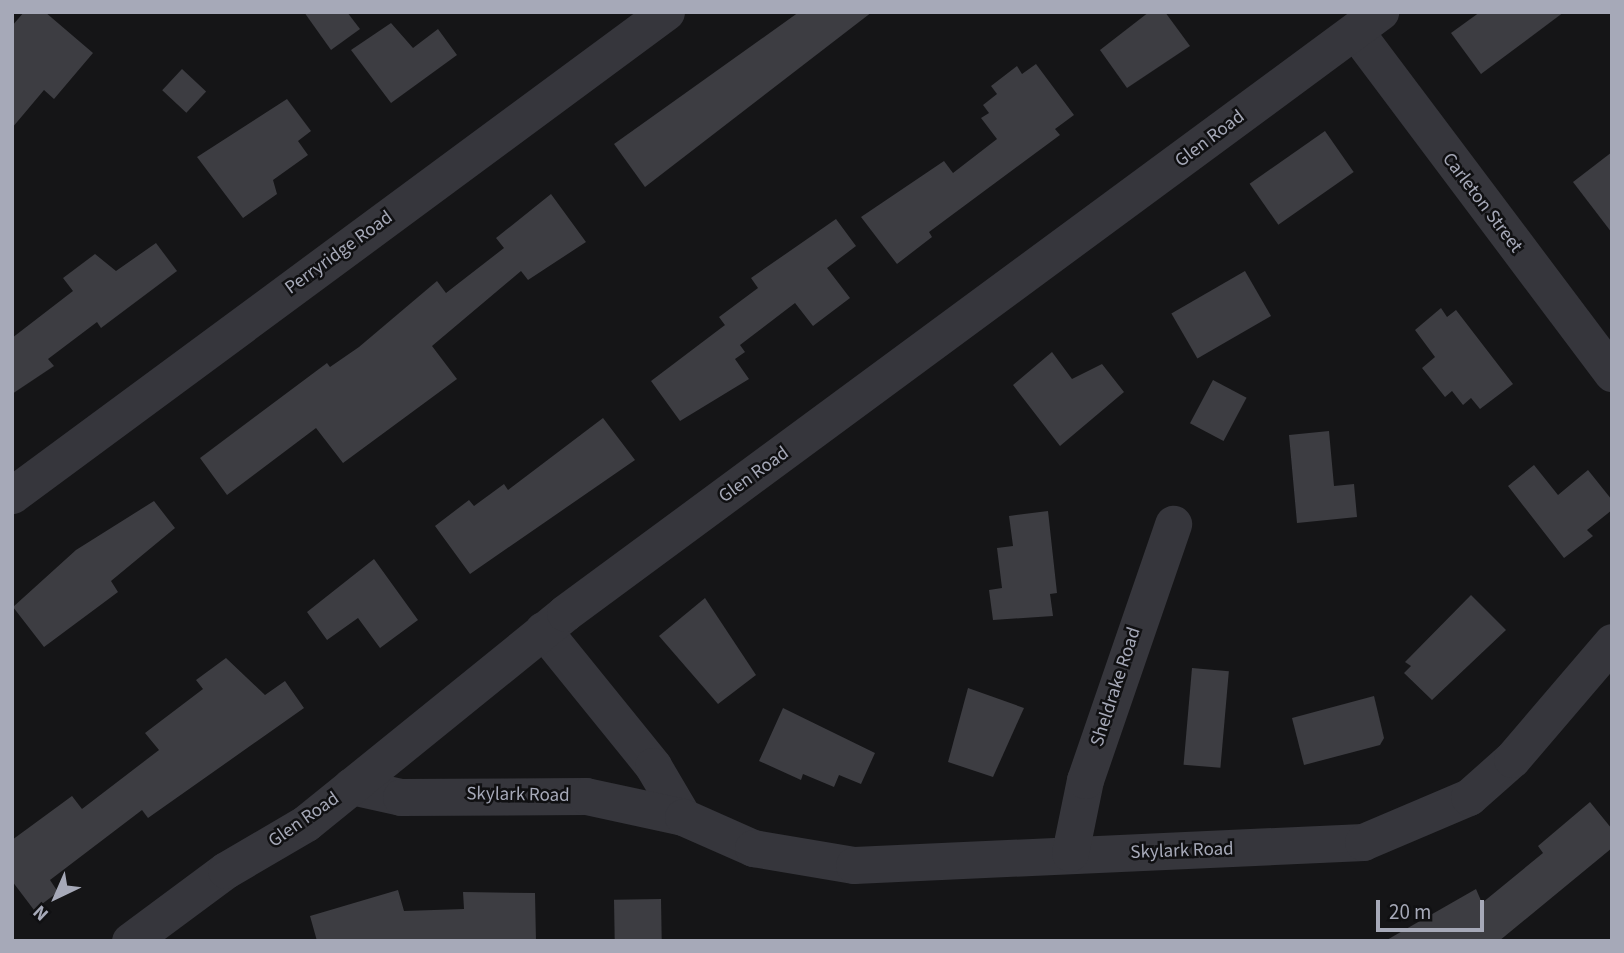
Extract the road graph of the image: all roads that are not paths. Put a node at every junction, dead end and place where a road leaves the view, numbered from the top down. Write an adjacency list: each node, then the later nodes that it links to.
1 (666, 12): 4 (street, Perryridge Road)
2 (1368, 22): 3 (street, Carleton Street); 6 (street, Glen Road)
3 (1612, 373)
4 (12, 495)
5 (1173, 524): 10 (street, Sheldrake Road)
6 (543, 630): 8 (street, Glen Road); 9 (street)
7 (1612, 642): 10 (street, Skylark Road)
8 (351, 786): 9 (street, Skylark Road); 11 (street, Glen Road)
9 (683, 817): 10 (street, Skylark Road)
10 (1070, 853)
11 (130, 941)

